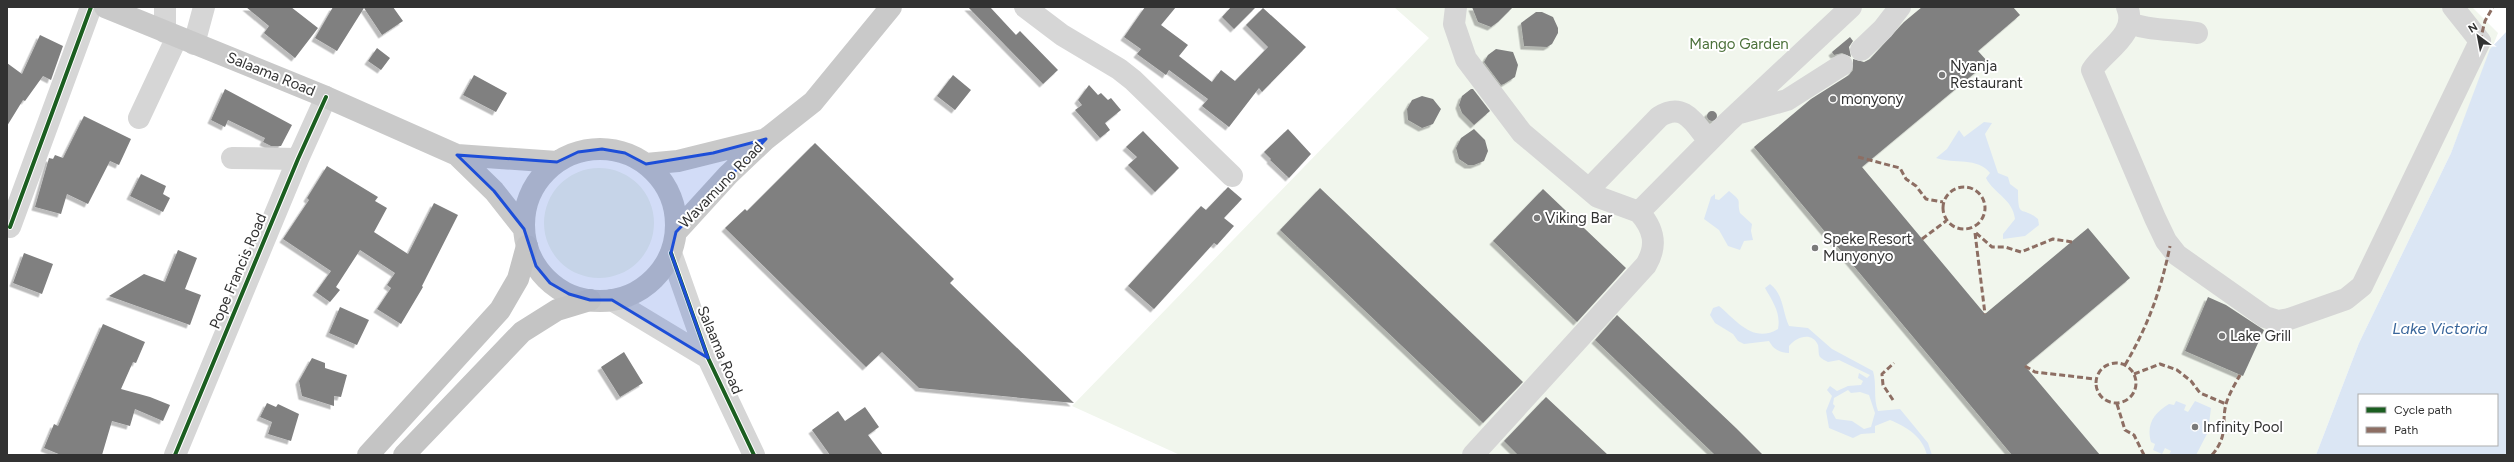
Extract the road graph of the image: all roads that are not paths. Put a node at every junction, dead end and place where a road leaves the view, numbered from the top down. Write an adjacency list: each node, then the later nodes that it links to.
1 (91, 7): 30 (street)
2 (105, 7): 14 (main road, Salaama Road)
3 (164, 7): 14 (street)
4 (204, 7): 14 (street)
5 (891, 7): 20 (main road, Wavamuno Road)
6 (1025, 7): 27 (street)
7 (1456, 7): 28 (street)
8 (1844, 7): 19 (street)
9 (1851, 7): 19 (street)
10 (1900, 7): 15 (street)
11 (2453, 7): 12 (street)
12 (2128, 15): 13 (street)
13 (2197, 33)
14 (179, 38): 17 (main road, Salaama Road); 18 (street)
15 (1861, 50)
16 (1842, 65): 19 (street)
17 (326, 97): 22 (main road, Salaama Road); 24 (street, Pope Francis Road)
18 (139, 118)
19 (1732, 118): 21 (street)
20 (766, 139): 26 (main road, Wavamuno Road); 31 (main road, Wavamuno Road)
21 (1709, 141): 28 (street); 29 (street)
22 (457, 155): 25 (main road, Salaama Road); 32 (main road, Salaama Road)
23 (232, 158): 24 (street)
24 (298, 159): 37 (street, Pope Francis Road)
25 (557, 162): 26 (main road); 32 (main road)
26 (646, 164): 31 (main road)
27 (1232, 176)
28 (1589, 189): 29 (street)
29 (1639, 212): 41 (street)
30 (10, 227)
31 (676, 232): 33 (main road, Salaama Road)
32 (525, 237): 34 (main road, Salaama Road); 38 (highway)
33 (670, 253): 35 (main road, Salaama Road); 36 (street, Salaama Road)
34 (590, 300): 35 (main road, Salaama Road); 39 (highway)
35 (612, 300): 36 (street, Salaama Road)
36 (708, 358): 40 (street, Salaama Road)
37 (175, 455)
38 (368, 455)
39 (404, 455)
40 (754, 455)
41 (1473, 455)

